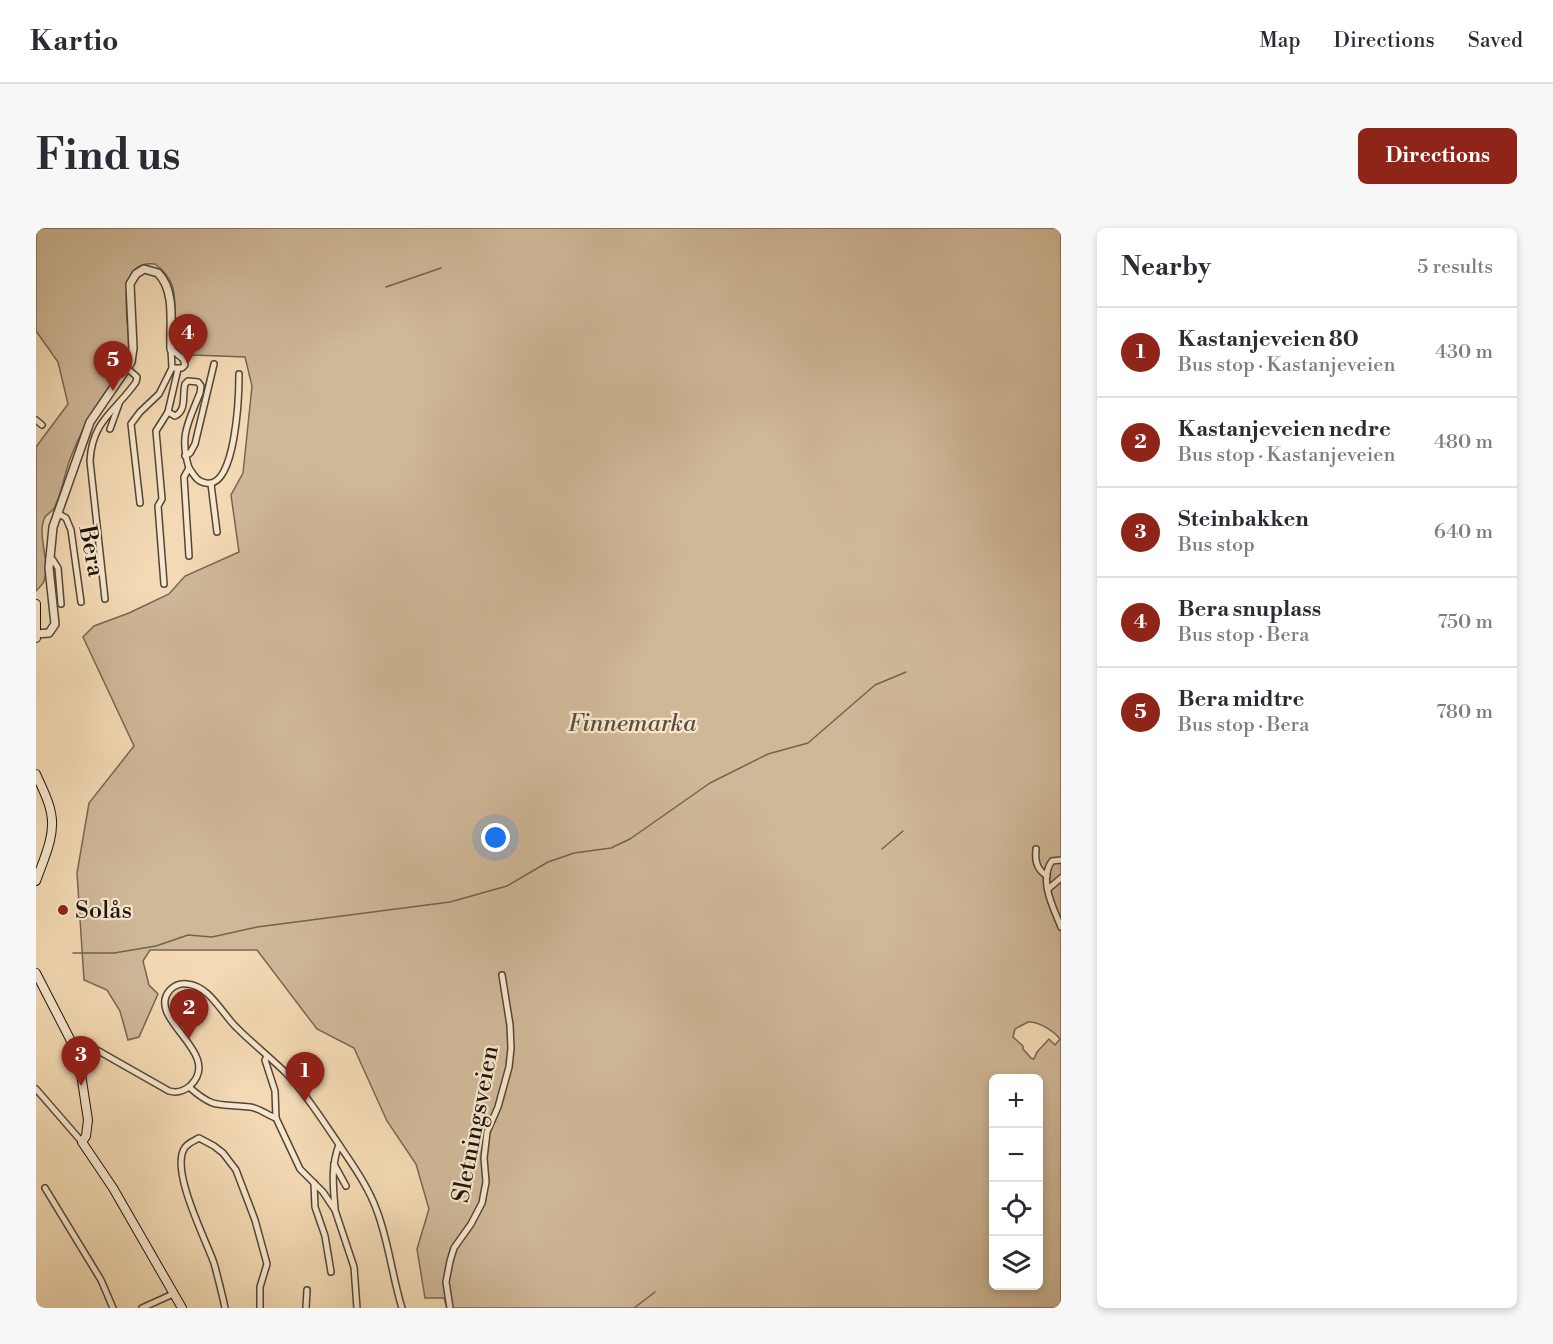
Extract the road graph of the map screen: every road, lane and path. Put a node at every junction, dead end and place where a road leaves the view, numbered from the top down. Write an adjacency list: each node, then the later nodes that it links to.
1 (171, 349): 3 (street, Bera); 3 (street, Bera); 4 (street, Bera)
2 (214, 364): 11 (street)
3 (175, 368): 7 (street); 14 (street)
4 (128, 369): 6 (street); 15 (street, Bera)
5 (239, 374): 13 (street)
6 (122, 400): 10 (street); 20 (street)
7 (168, 412): 11 (street); 19 (street)
8 (36, 420): 9 (street)
9 (42, 425)
10 (110, 429)
11 (185, 456): 12 (street)
12 (189, 468): 13 (street); 17 (street)
13 (211, 484): 16 (street)
14 (140, 503)
15 (57, 513): 18 (street, Bera); 21 (street, Bera)
16 (217, 532)
17 (189, 556)
18 (50, 559): 23 (street, Bera); 24 (street, Bera)
19 (164, 584)
20 (105, 598)
21 (81, 602)
22 (36, 604): 24 (main road)
23 (61, 604)
24 (36, 636)
25 (36, 774): 30 (main road)
26 (1036, 849): 28 (street)
27 (1061, 860): 28 (street)
28 (1047, 876): 31 (street)
29 (1061, 878): 31 (street)
30 (36, 881)
31 (1048, 889): 32 (street)
32 (1061, 927)
33 (36, 973): 35 (main road)
34 (502, 975): 58 (street, Sletningsveien)
35 (74, 1048): 37 (street); 40 (main road)
36 (267, 1056): 37 (street); 39 (street); 41 (street)
37 (189, 1087): 39 (street)
38 (36, 1089): 40 (street)
39 (276, 1118): 43 (street)
40 (82, 1142): 49 (main road)
41 (339, 1145): 42 (street); 57 (street)
42 (334, 1164): 44 (street); 46 (street)
43 (314, 1183): 46 (street); 47 (street)
44 (346, 1186)
45 (45, 1188): 50 (street)
46 (335, 1210): 56 (street)
47 (331, 1272)
48 (307, 1290): 55 (street)
49 (173, 1294): 51 (street); 52 (main road)
50 (113, 1308)
51 (142, 1308)
52 (182, 1308)
53 (225, 1308): 54 (street)
54 (260, 1308)
55 (306, 1308)
56 (357, 1308)
57 (402, 1308)
58 (450, 1308)

